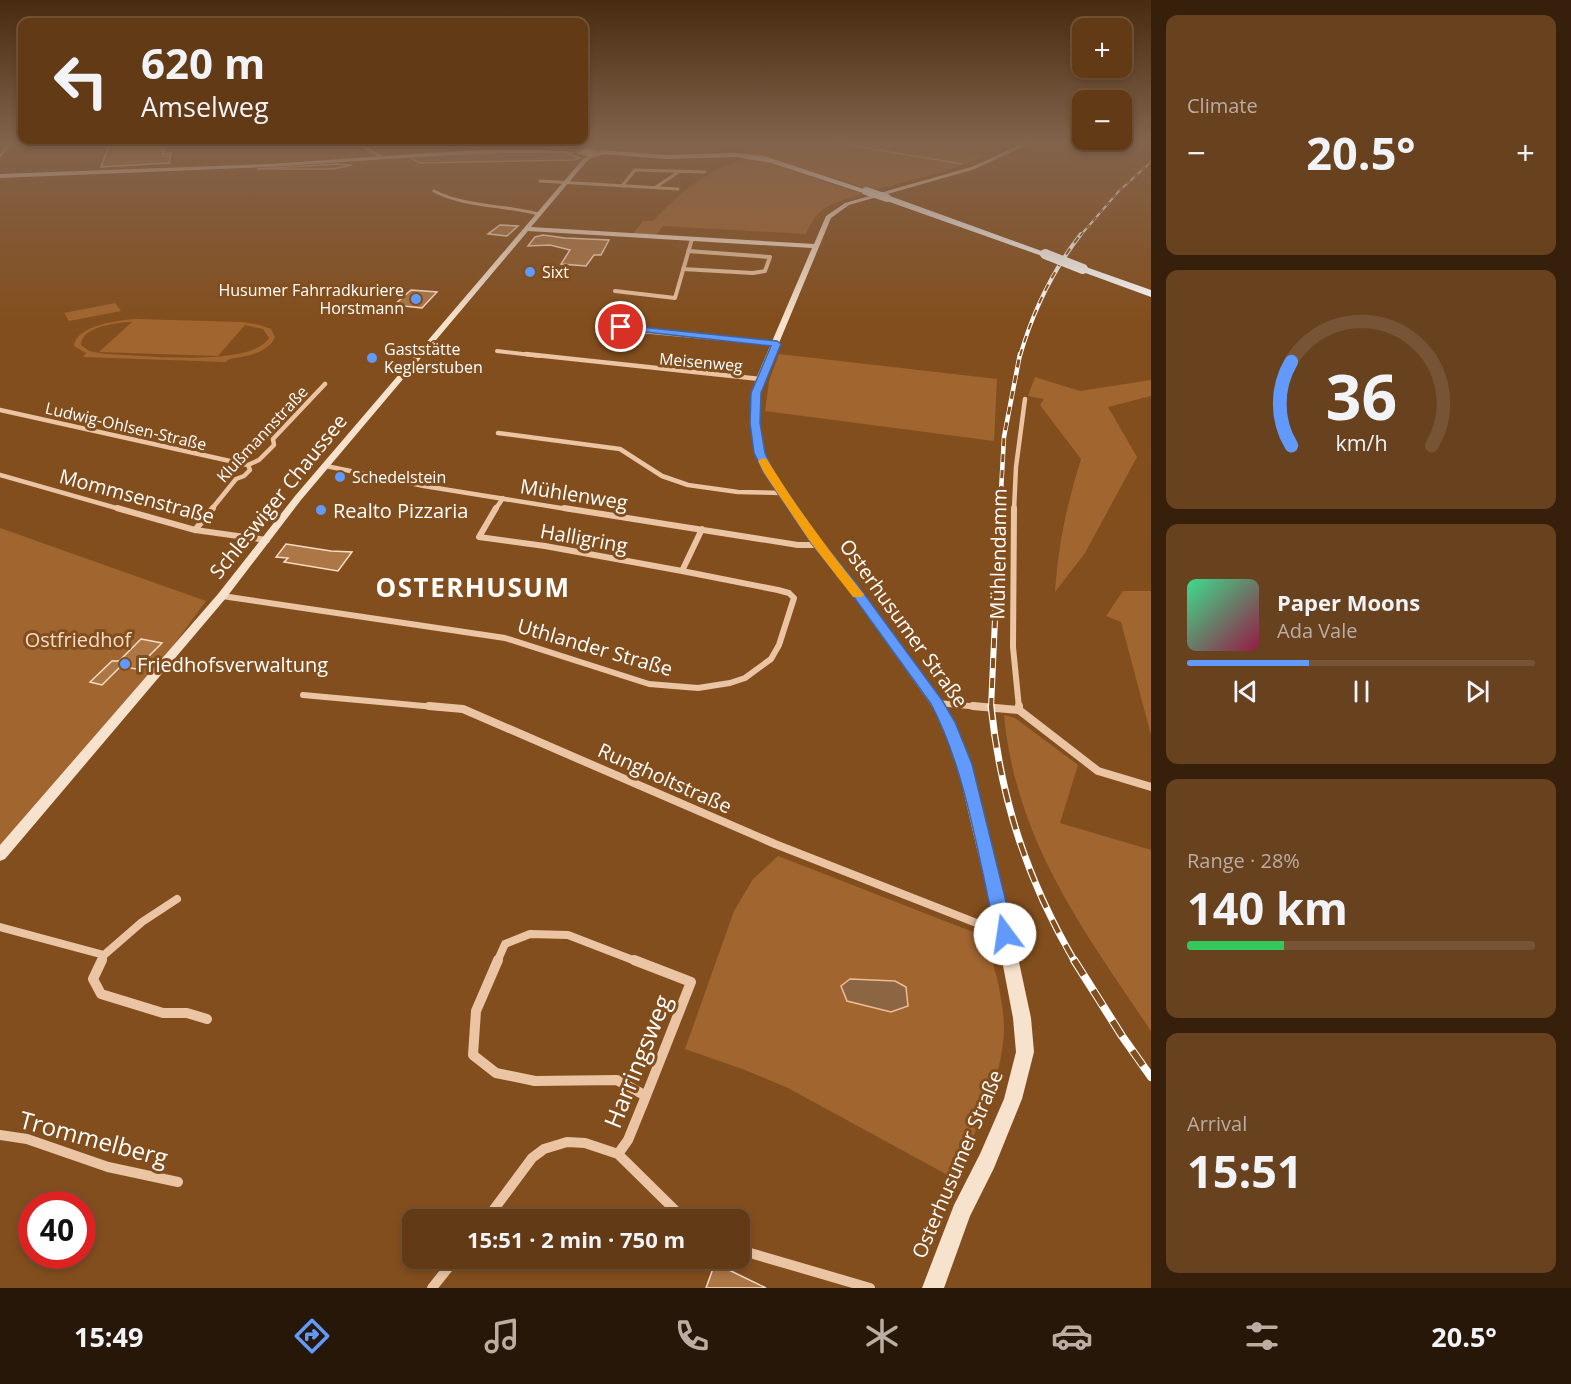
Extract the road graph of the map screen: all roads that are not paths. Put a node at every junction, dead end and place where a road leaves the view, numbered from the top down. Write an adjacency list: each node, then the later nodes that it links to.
1 (474, 202): 5 (street)
2 (548, 202): 5 (street, Schleswiger Chaussee)
3 (853, 202): 8 (street, Osterhusumer Straße)
4 (899, 202): 12 (highway, bridge)
5 (538, 214): 6 (street, Schleswiger Chaussee)
6 (526, 229): 7 (street); 22 (street, Schleswiger Chaussee)
7 (692, 239): 8 (street); 9 (street)
8 (815, 246): 14 (street, Osterhusumer Straße)
9 (688, 251): 10 (street); 10 (street)
10 (682, 268): 11 (street)
11 (615, 291)
12 (1151, 294)
13 (598, 327): 14 (street)
14 (777, 344): 16 (street, Osterhusumer Straße)
15 (497, 351): 16 (street, Meisenweg)
16 (760, 380): 24 (street, Osterhusumer Straße)
17 (325, 384): 21 (street, Klußmannstraße)
18 (1025, 399): 34 (street, Mühlendamm)
19 (0, 410): 21 (street, Ludwig-Ohlsen-Straße)
20 (498, 433): 24 (street)
21 (248, 465): 27 (street, Klußmannstraße)
22 (326, 466): 25 (street, Mühlenweg); 28 (street, Schleswiger Chaussee)
23 (0, 475): 27 (street, Mommsenstraße)
24 (782, 493): 29 (street, Osterhusumer Straße)
25 (503, 498): 26 (street, Mühlenweg); 30 (street, Halligring)
26 (702, 529): 29 (street, Mühlenweg); 30 (street)
27 (195, 530): 28 (street, Mommsenstraße)
28 (267, 540): 31 (street, Schleswiger Chaussee)
29 (819, 545): 33 (street, Osterhusumer Straße)
30 (682, 571): 31 (street, Uthlander Straße)
31 (222, 596): 36 (street, Schleswiger Chaussee)
32 (303, 695): 39 (street, Rungholtstraße)
33 (937, 703): 34 (street); 39 (street, Osterhusumer Straße)
34 (1018, 710): 35 (street)
35 (1151, 788)
36 (0, 855)
37 (177, 899): 40 (street)
38 (0, 927): 40 (street)
39 (1005, 934): 52 (street, Osterhusumer Straße)
40 (104, 955): 41 (street)
41 (207, 1019)
42 (646, 1096): 42 (street, Harringsweg); 44 (street, Harringsweg)
43 (0, 1135): 45 (street, Trommelberg)
44 (618, 1154): 46 (street); 47 (street)
45 (177, 1182)
46 (494, 1209)
47 (674, 1209)
48 (750, 1253): 51 (street)
49 (447, 1269): 50 (street)
50 (432, 1288)
51 (870, 1288)
52 (933, 1288)

